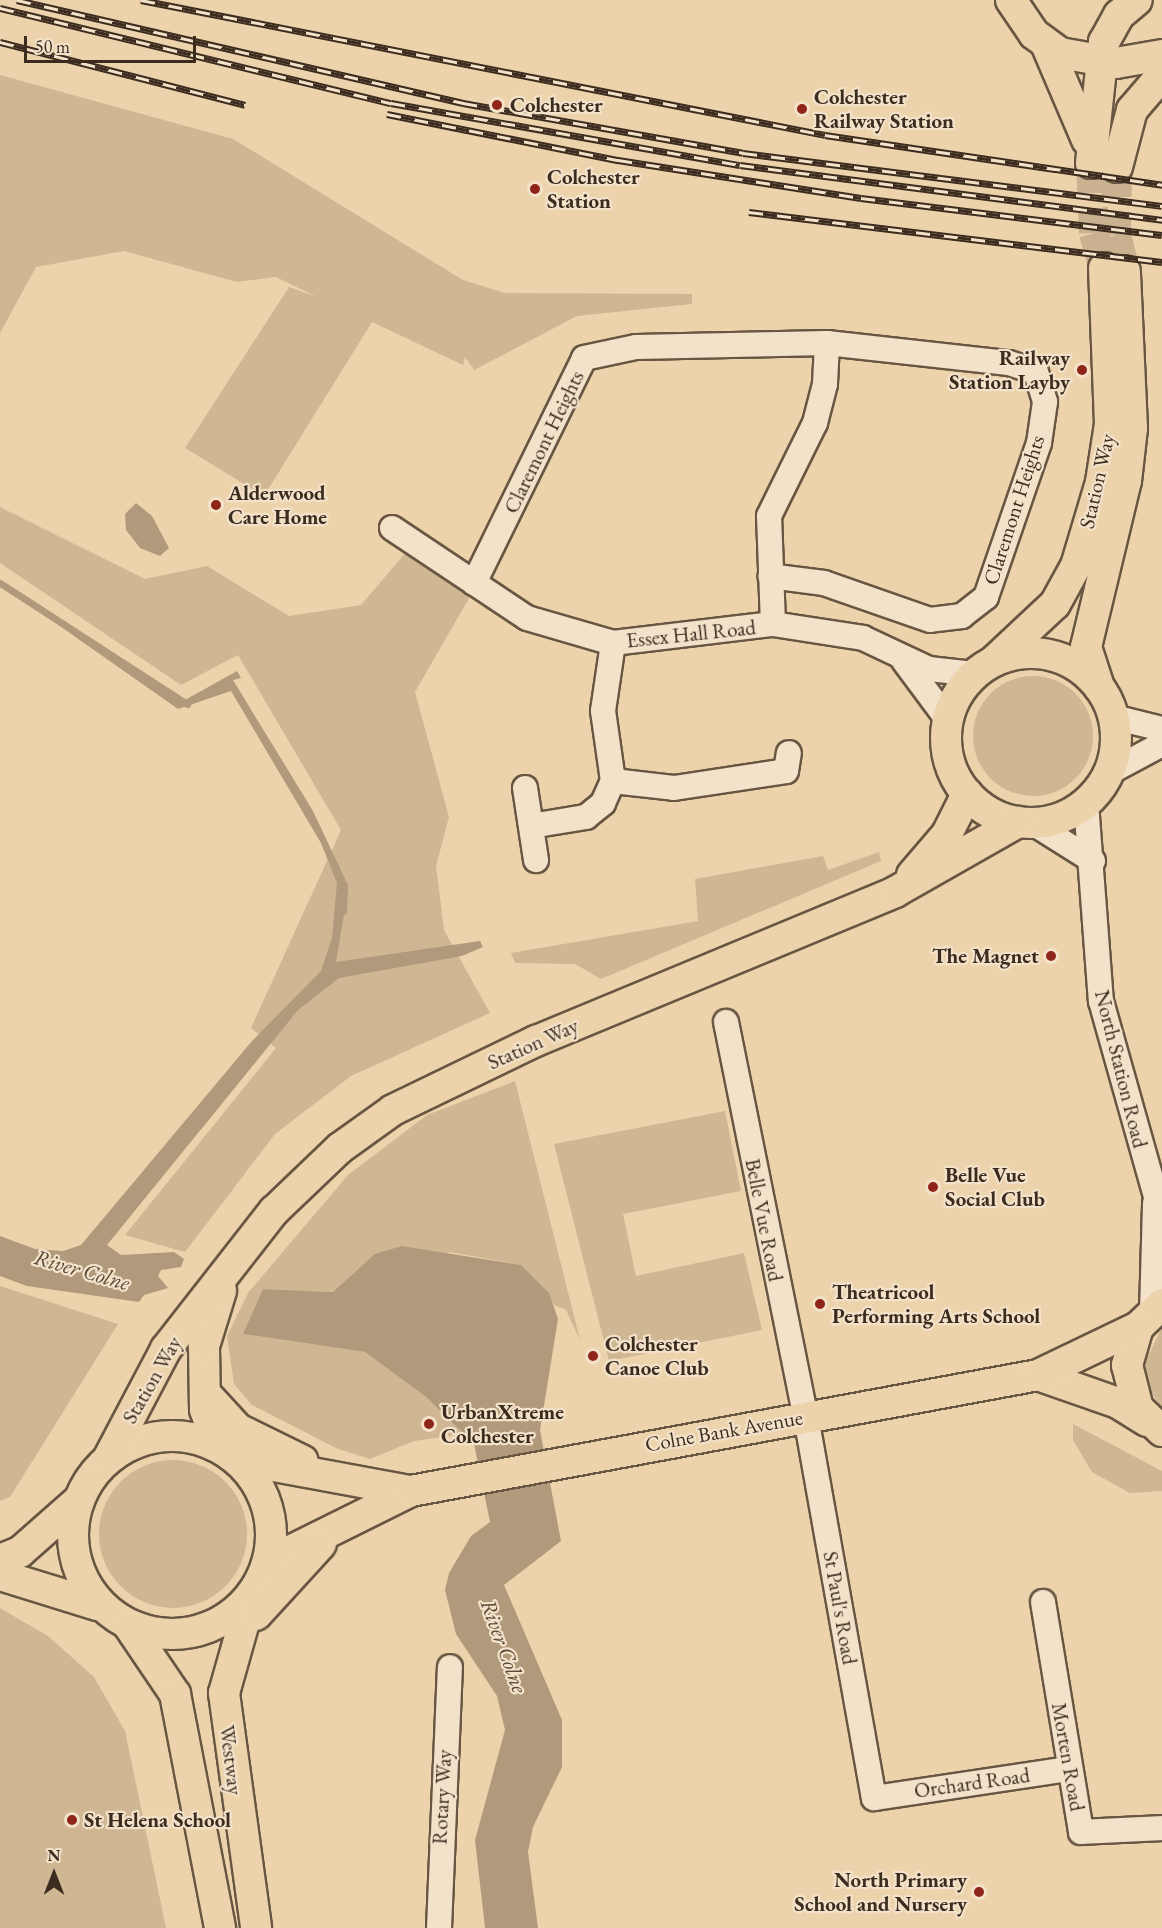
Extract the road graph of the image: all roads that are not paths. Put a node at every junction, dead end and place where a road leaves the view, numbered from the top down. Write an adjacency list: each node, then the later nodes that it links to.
1 (1011, 0): 3 (main road)
2 (1137, 0): 5 (main road)
3 (1047, 46): 5 (main road); 7 (main road)
4 (1162, 55): 5 (main road)
5 (1087, 59): 7 (main road)
6 (1162, 75): 7 (main road)
7 (1100, 161)
8 (827, 343): 10 (street); 10 (street, Claremont Heights); 11 (street, Claremont Heights)
9 (393, 528): 11 (street, Essex Hall Road)
10 (770, 576): 12 (street)
11 (474, 583): 13 (street, Essex Hall Road)
12 (773, 624): 13 (street, Essex Hall Road); 14 (street, Essex Hall Road)
13 (613, 643): 23 (street)
14 (904, 661): 15 (street, Essex Hall Road); 18 (street, Essex Hall Road)
15 (984, 668): 16 (main road); 16 (main road, Station Way); 18 (main road)
16 (1099, 687): 17 (main road)
17 (1113, 717): 19 (street); 22 (main road)
18 (947, 719): 25 (main road)
19 (1162, 729)
20 (1162, 744): 22 (street)
21 (789, 753): 23 (street)
22 (1108, 772): 26 (main road)
23 (613, 781): 28 (street)
24 (525, 788): 28 (street)
25 (967, 794): 27 (main road); 31 (main road, Station Way)
26 (1086, 802): 27 (main road); 30 (street, North Station Road)
27 (1025, 822): 30 (street); 31 (main road, Station Way)
28 (531, 826): 29 (street)
29 (536, 860)
30 (1093, 861): 33 (street, North Station Road)
31 (895, 892): 34 (main road, Station Way)
32 (726, 1022): 38 (street, Belle Vue Road)
33 (1159, 1211): 35 (street, North Station Road)
34 (226, 1277): 37 (main road, Station Way); 41 (main road, Station Way)
35 (1151, 1314): 36 (main road, Colne Bank Avenue); 39 (main road)
36 (1038, 1376): 38 (main road, Colne Bank Avenue); 39 (main road, Colne Bank Avenue)
37 (204, 1389): 40 (main road, Station Way); 42 (main road)
38 (806, 1417): 43 (main road, Colne Bank Avenue); 56 (street, St Paul's Road)
39 (1158, 1429)
40 (227, 1453): 41 (main road); 42 (main road, Colne Bank Avenue); 47 (main road)
41 (108, 1459): 44 (main road)
42 (335, 1475): 43 (main road, Colne Bank Avenue)
43 (411, 1491): 45 (main road, Colne Bank Avenue)
44 (79, 1500): 46 (main road); 51 (main road)
45 (347, 1520): 47 (main road, Colne Bank Avenue); 53 (main road)
46 (0, 1560)
47 (268, 1562): 49 (main road)
48 (0, 1575): 51 (main road)
49 (252, 1594): 52 (main road); 53 (main road, Westway)
50 (1043, 1602): 55 (street, Morten Road)
51 (97, 1605): 52 (main road)
52 (129, 1626): 58 (main road, Westway)
53 (238, 1642): 59 (main road, Westway)
54 (450, 1667): 60 (street, Rotary Way)
55 (1069, 1769): 56 (street, Orchard Road); 57 (street, Morten Road)
56 (874, 1798)
57 (1162, 1827)
58 (220, 1928)
59 (256, 1928)
60 (439, 1928)

